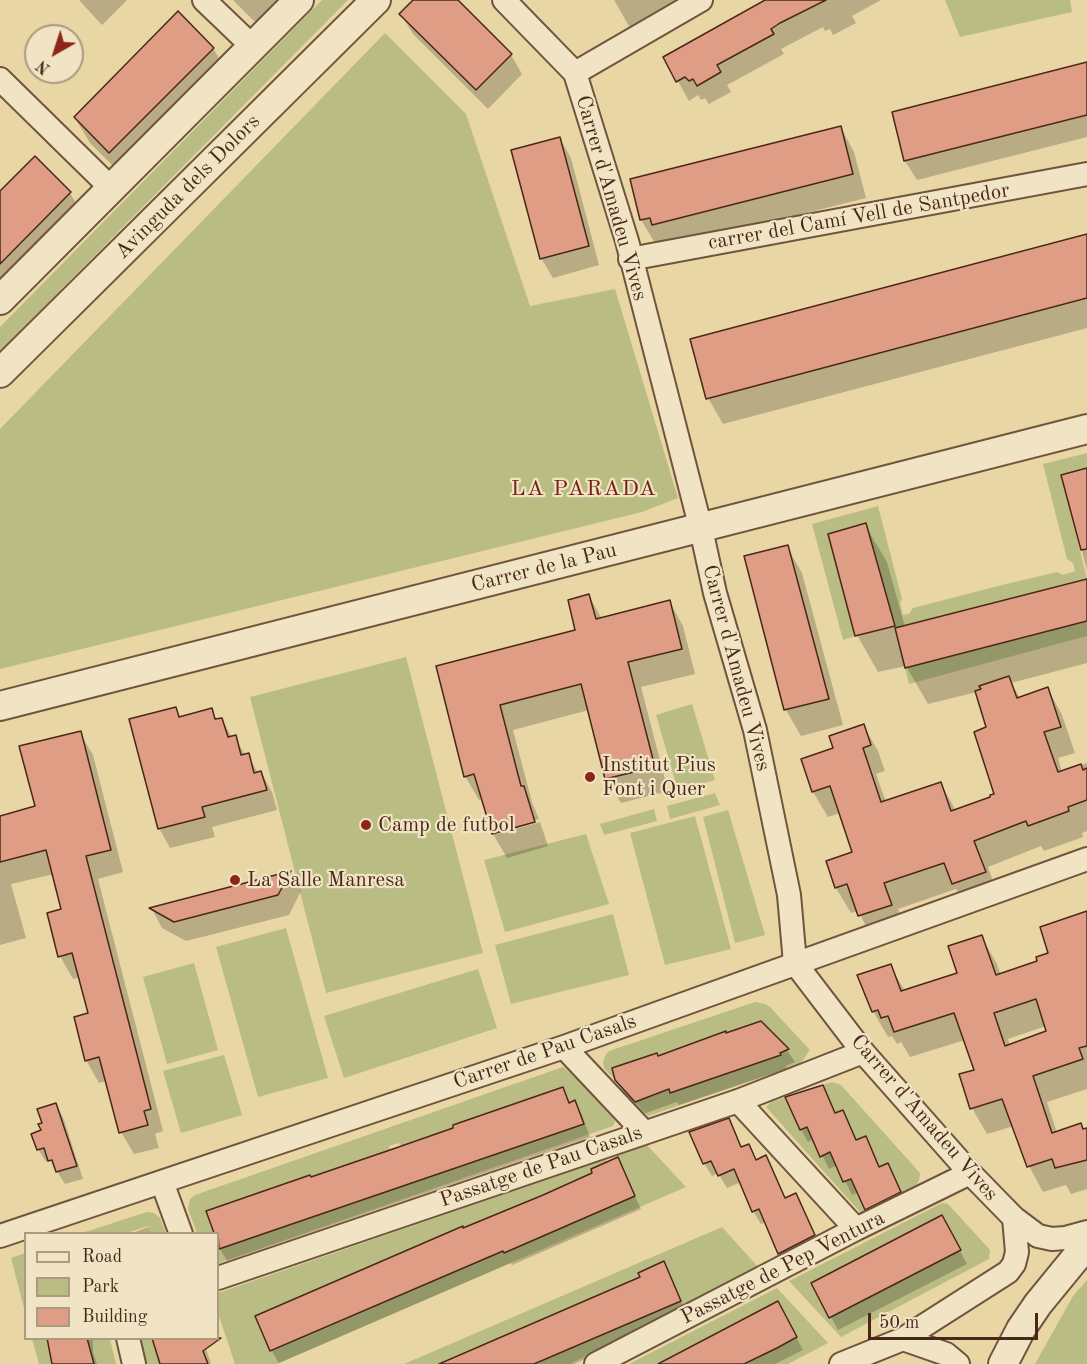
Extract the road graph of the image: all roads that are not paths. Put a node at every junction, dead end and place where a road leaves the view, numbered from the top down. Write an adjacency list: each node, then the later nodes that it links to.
1 (204, 0): 6 (street)
2 (299, 0): 6 (street)
3 (376, 0): 13 (street, Avinguda dels Dolors)
4 (504, 0): 7 (street, Carrer d'Amadeu Vives)
5 (701, 0): 7 (street)
6 (252, 46): 10 (street)
7 (575, 73): 11 (street, Carrer d'Amadeu Vives)
8 (0, 79): 10 (street)
9 (1087, 174): 11 (street, carrer del Camí Vell de Santpedor)
10 (111, 188): 12 (street)
11 (630, 259): 15 (street, Carrer d'Amadeu Vives)
12 (0, 300)
13 (0, 373)
14 (1087, 429): 15 (street, Carrer de la Pau)
15 (701, 529): 16 (street, Carrer de la Pau); 18 (street, Carrer d'Amadeu Vives)
16 (0, 706)
17 (1087, 859): 18 (street, Carrer de Pau Casals)
18 (795, 963): 19 (street, Carrer de Pau Casals); 20 (street, Carrer d'Amadeu Vives)
19 (564, 1047): 22 (street); 24 (street, Carrer de Pau Casals)
20 (863, 1052): 21 (street, Passatge de Pau Casals); 23 (street, Carrer d'Amadeu Vives)
21 (738, 1101): 22 (street, Passatge de Pau Casals); 26 (street)
22 (644, 1132): 31 (street, Passatge de Pau Casals)
23 (970, 1173): 25 (street, Carrer d'Amadeu Vives); 26 (street, Passatge de Pep Ventura)
24 (162, 1182): 27 (street); 29 (street, Carrer de Pau Casals)
25 (1014, 1218): 28 (street, Carrer d'Amadeu Vives); 32 (street)
26 (856, 1230): 35 (street, Passatge de Pep Ventura)
27 (181, 1232)
28 (1087, 1232)
29 (0, 1236)
30 (1087, 1244): 38 (street)
31 (219, 1278)
32 (903, 1339): 36 (street); 37 (street)
33 (128, 1340): 34 (street)
34 (134, 1364)
35 (596, 1364)
36 (842, 1364)
37 (958, 1364)
38 (1003, 1364)

